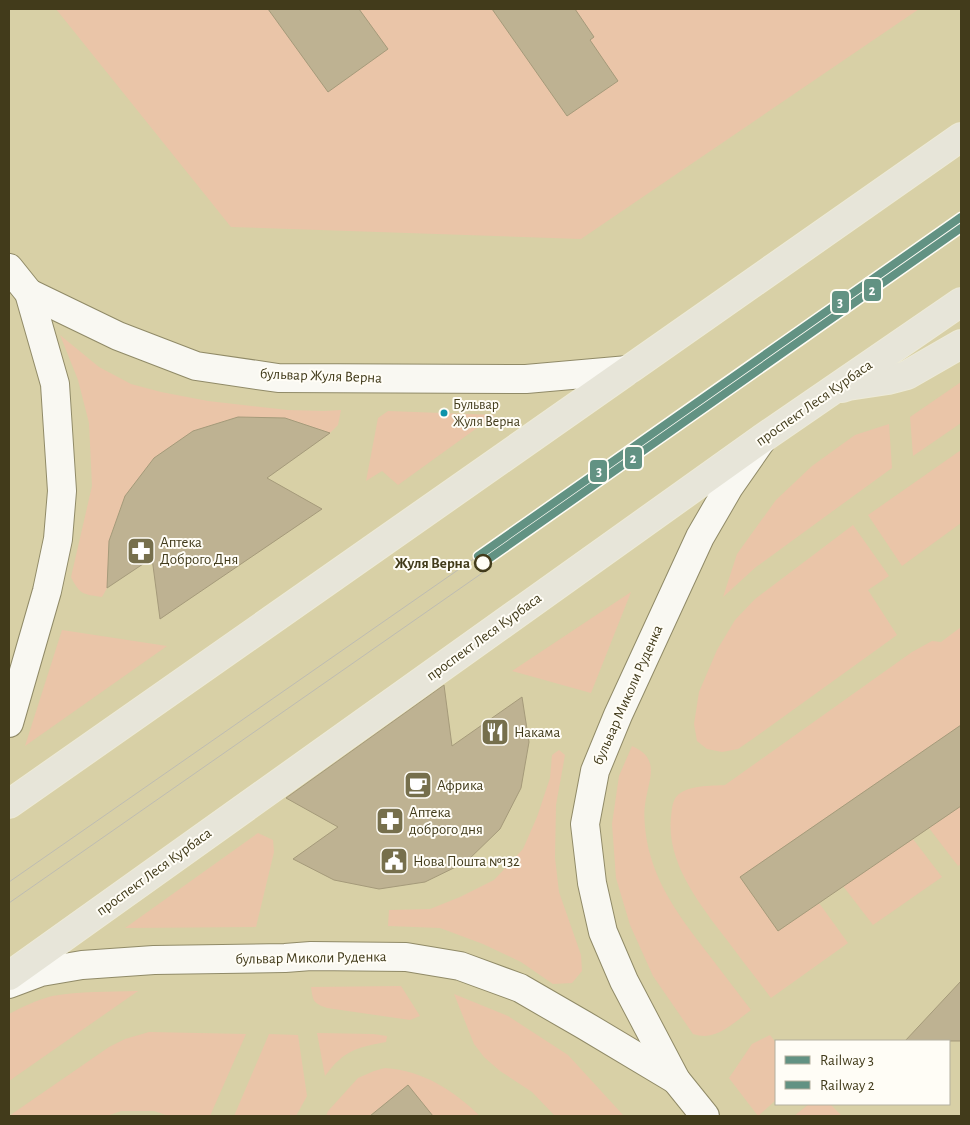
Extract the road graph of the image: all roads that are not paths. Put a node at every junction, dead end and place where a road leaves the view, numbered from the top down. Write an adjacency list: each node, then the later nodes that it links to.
1 (961, 137): 6 (main road)
2 (9, 268): 3 (street, бульвар Жуля Верна)
3 (29, 293): 6 (street, бульвар Жуля Верна); 9 (street, бульвар Жуля Верна)
4 (961, 302): 7 (main road, проспект Леся Курбаса)
5 (961, 344): 7 (main road)
6 (628, 370): 10 (main road)
7 (829, 392): 8 (main road, проспект Леся Курбаса)
8 (763, 438): 11 (main road, проспект Леся Курбаса); 13 (street, бульвар Миколи Руденка)
9 (9, 723)
10 (9, 804)
11 (9, 976)
12 (9, 984): 13 (street, бульвар Миколи Руденка)
13 (676, 1080): 14 (street, бульвар Миколи Руденка)
14 (705, 1116)

